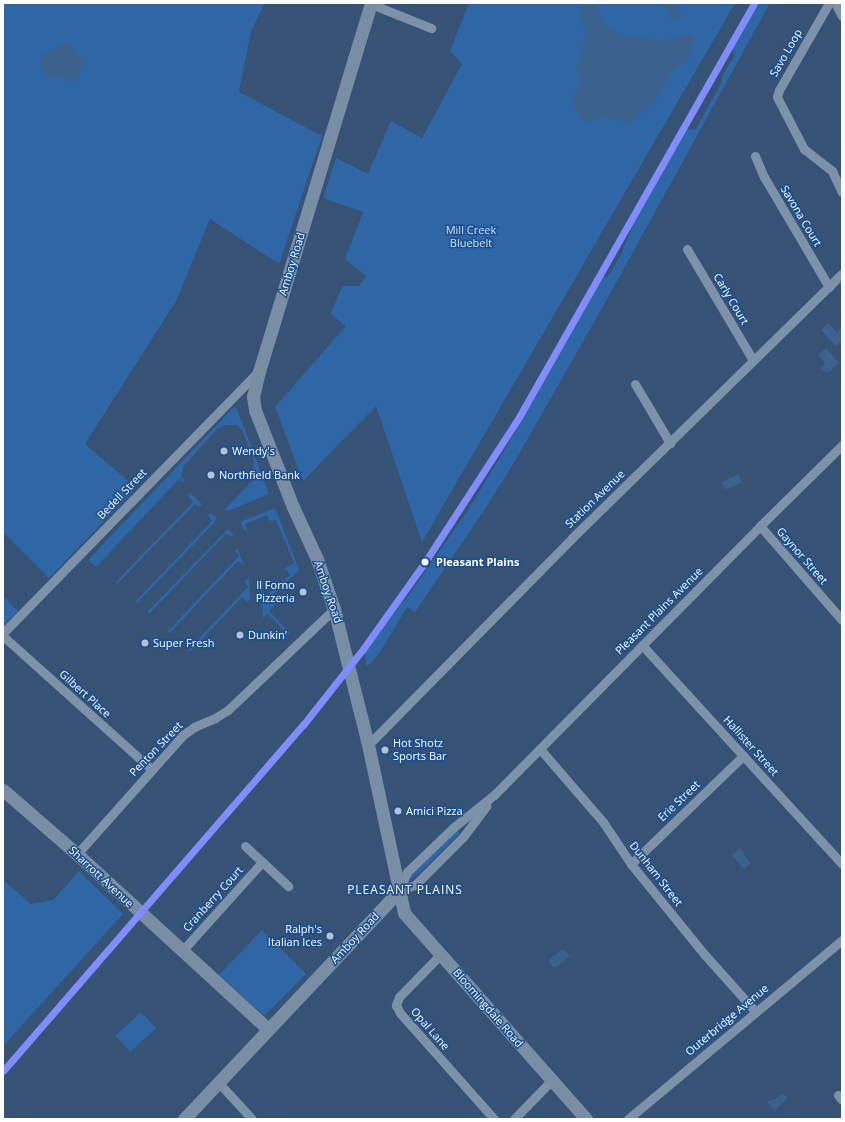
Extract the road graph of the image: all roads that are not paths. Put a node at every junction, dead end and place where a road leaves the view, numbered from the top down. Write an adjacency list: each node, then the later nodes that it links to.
1 (829, 3): 7 (street, Savo Loop)
2 (835, 3): 4 (street)
3 (371, 4): 5 (street); 12 (main road, Amboy Road)
4 (842, 16)
5 (431, 28)
6 (755, 156): 10 (street, Savona Court)
7 (842, 192)
8 (687, 249): 11 (street, Carly Court)
9 (842, 274): 10 (street, Station Avenue)
10 (829, 287): 11 (street, Station Avenue)
11 (754, 360): 14 (street, Station Avenue)
12 (259, 371): 17 (main road, Amboy Road); 19 (street, Bedell Street)
13 (635, 384): 14 (street)
14 (670, 444): 22 (street, Station Avenue)
15 (842, 445): 16 (street, Pleasant Plains Avenue)
16 (760, 526): 18 (street, Gaynor Street); 21 (street, Pleasant Plains Avenue)
17 (334, 609): 22 (main road, Amboy Road); 25 (street, Penton Street)
18 (842, 620)
19 (3, 633)
20 (3, 636): 25 (street, Gilbert Place)
21 (642, 644): 23 (street, Pleasant Plains Avenue); 24 (street, Hallister Street)
22 (368, 745): 34 (main road, Amboy Road)
23 (540, 749): 27 (street, Pleasant Plains Avenue); 31 (street, Dunham Street)
24 (742, 756): 31 (street, Erie Street); 32 (street, Hallister Street)
25 (151, 769): 29 (street, Penton Street)
26 (3, 790): 29 (main road, Sharrott Avenue)
27 (494, 795): 34 (street, Pleasant Plains Avenue); 34 (street, Pleasant Plains Avenue)
28 (245, 846): 30 (street)
29 (76, 854): 36 (main road, Sharrott Avenue)
30 (262, 862): 33 (street); 36 (street, Cranberry Court)
31 (631, 864): 38 (street, Dunham Street)
32 (842, 864)
33 (288, 886)
34 (399, 891): 37 (main road, Bloomingdale Road); 39 (main road, Amboy Road)
35 (842, 940): 38 (street, Outerbridge Avenue)
36 (182, 951): 39 (main road, Sharrott Avenue)
37 (441, 954): 40 (main road, Bloomingdale Road); 44 (street, Opal Lane)
38 (756, 1012): 47 (street, Outerbridge Avenue)
39 (268, 1029): 41 (main road, Amboy Road)
40 (551, 1081): 45 (street); 46 (main road, Bloomingdale Road)
41 (218, 1082): 42 (main road, Amboy Road); 43 (street)
42 (184, 1119)
43 (252, 1119)
44 (494, 1119)
45 (514, 1119)
46 (586, 1119)
47 (628, 1119)

